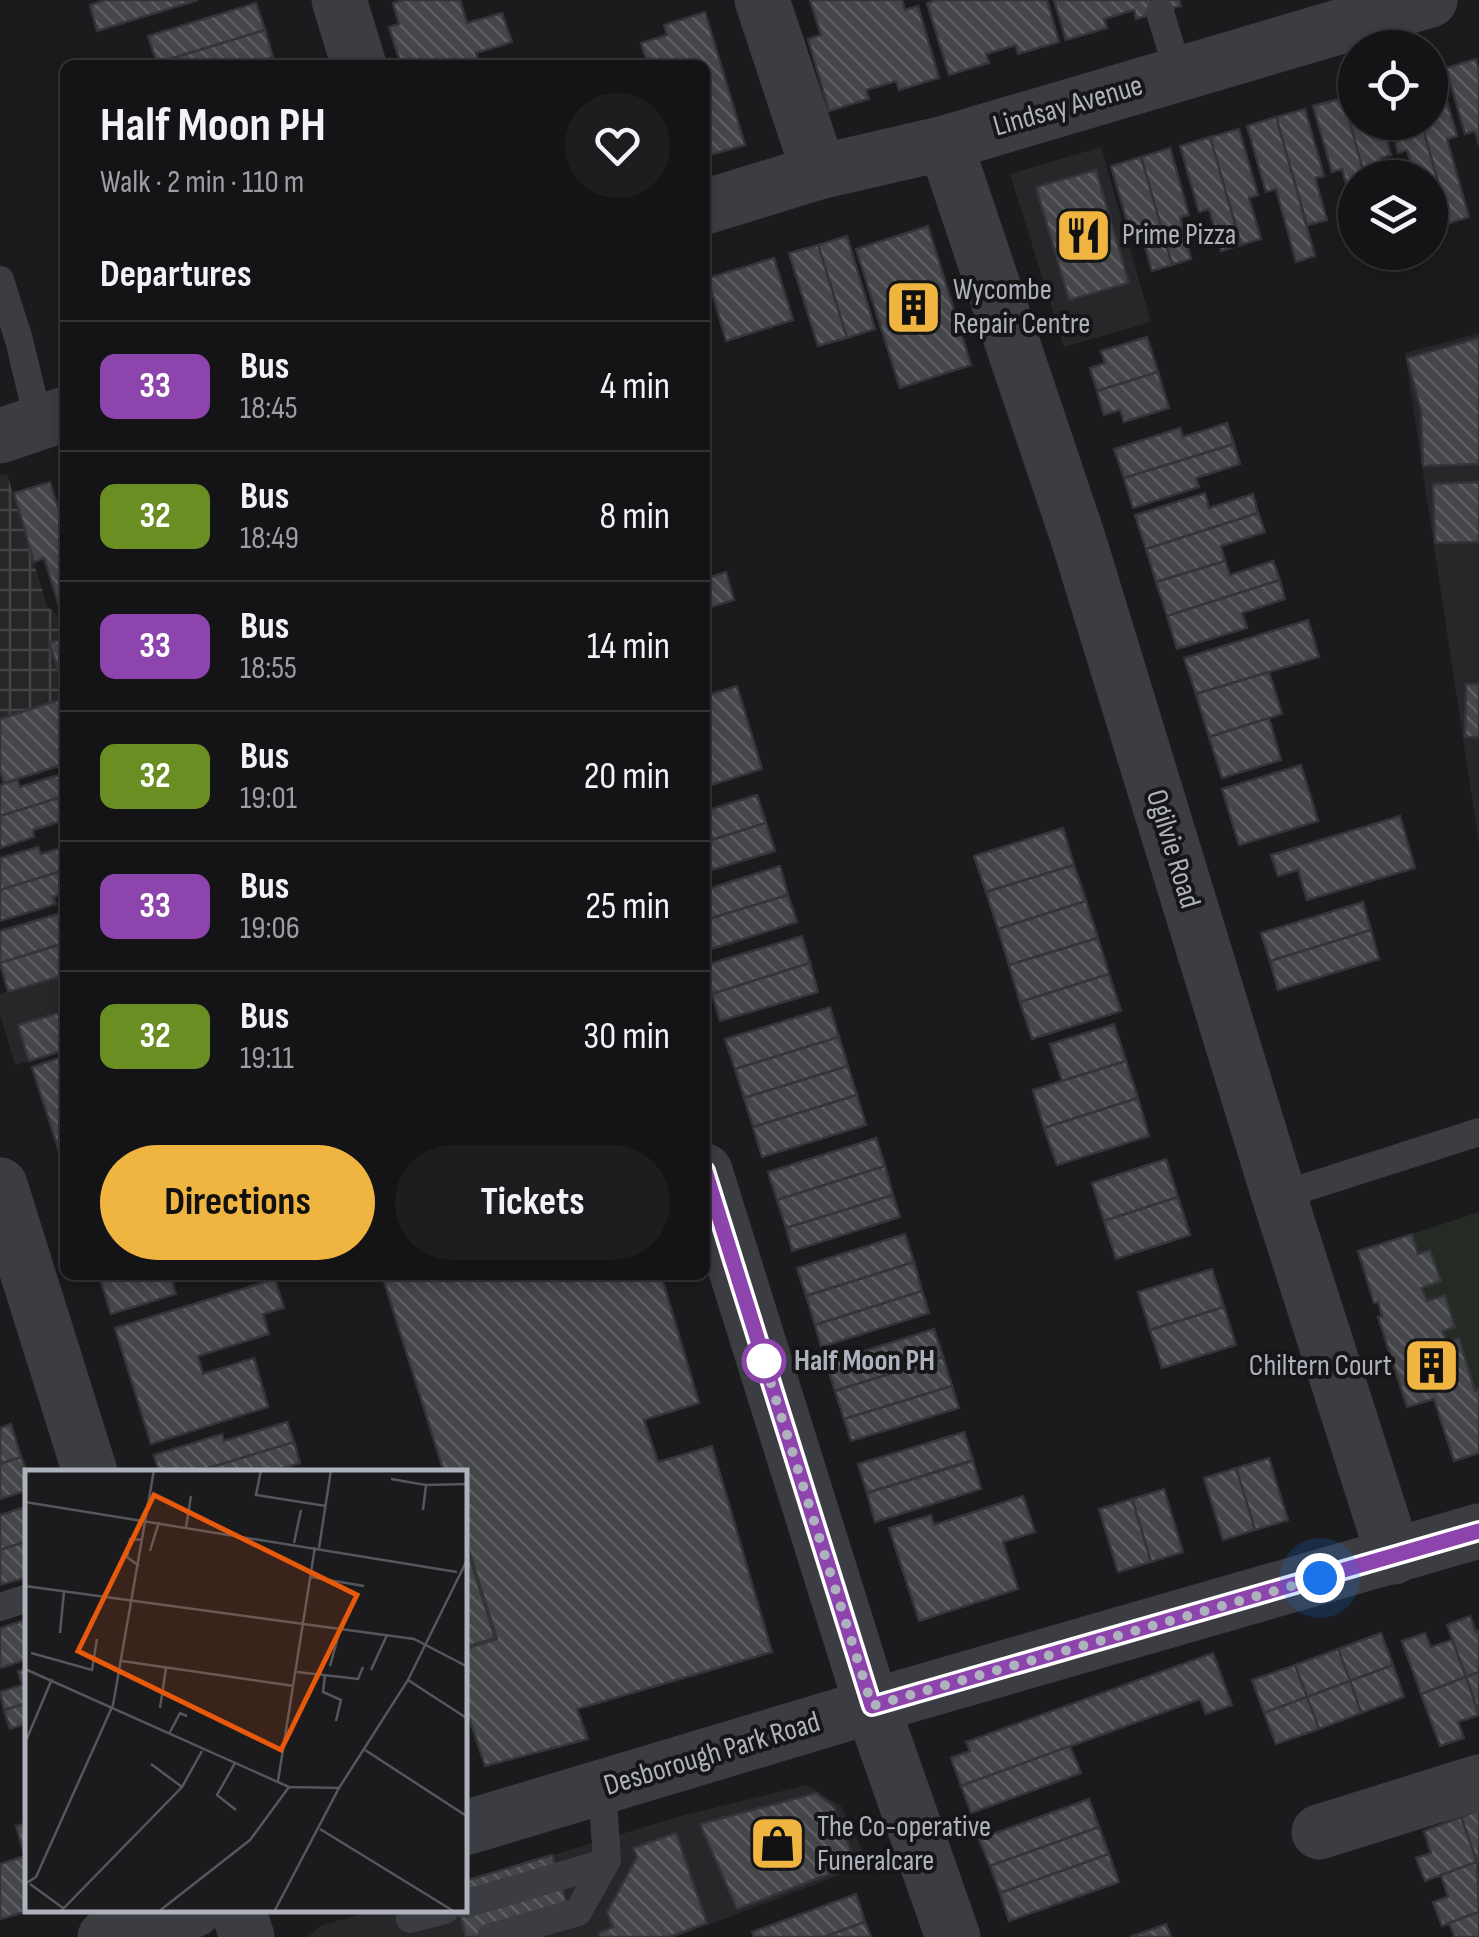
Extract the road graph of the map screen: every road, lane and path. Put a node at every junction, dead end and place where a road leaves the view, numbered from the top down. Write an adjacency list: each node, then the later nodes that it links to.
1 (339, 0): 5 (street)
2 (762, 0): 8 (street)
3 (1430, 0): 6 (street, Lindsay Avenue)
4 (1160, 12): 6 (lane)
5 (357, 60)
6 (1179, 74): 7 (street, Lindsay Avenue)
7 (945, 143): 8 (street, Lindsay Avenue); 15 (street, Ogilvie Road)
8 (819, 172): 9 (street, Lindsay Avenue)
9 (710, 205)
10 (0, 280): 11 (lane)
11 (35, 425)
12 (1479, 1132): 15 (lane)
13 (0, 1185): 16 (street)
14 (710, 1187): 21 (street)
15 (1279, 1196): 18 (street, Ogilvie Road)
16 (89, 1470)
17 (1479, 1531): 18 (street, Desborough Park Road)
18 (1394, 1557): 21 (street, Desborough Park Road)
19 (25, 1599): 20 (lane)
20 (0, 1607)
21 (872, 1706): 23 (street, Desborough Park Road); 35 (street)
22 (1479, 1782): 25 (street)
23 (602, 1787): 24 (street, Desborough Park Road); 26 (lane)
24 (468, 1827)
25 (1319, 1832)
26 (605, 1864): 27 (lane); 34 (lane)
27 (468, 1903)
28 (187, 1912): 32 (street)
29 (239, 1912): 33 (street)
30 (439, 1912): 31 (lane)
31 (411, 1922)
32 (104, 1937)
33 (246, 1937)
34 (492, 1937)
35 (953, 1937)

